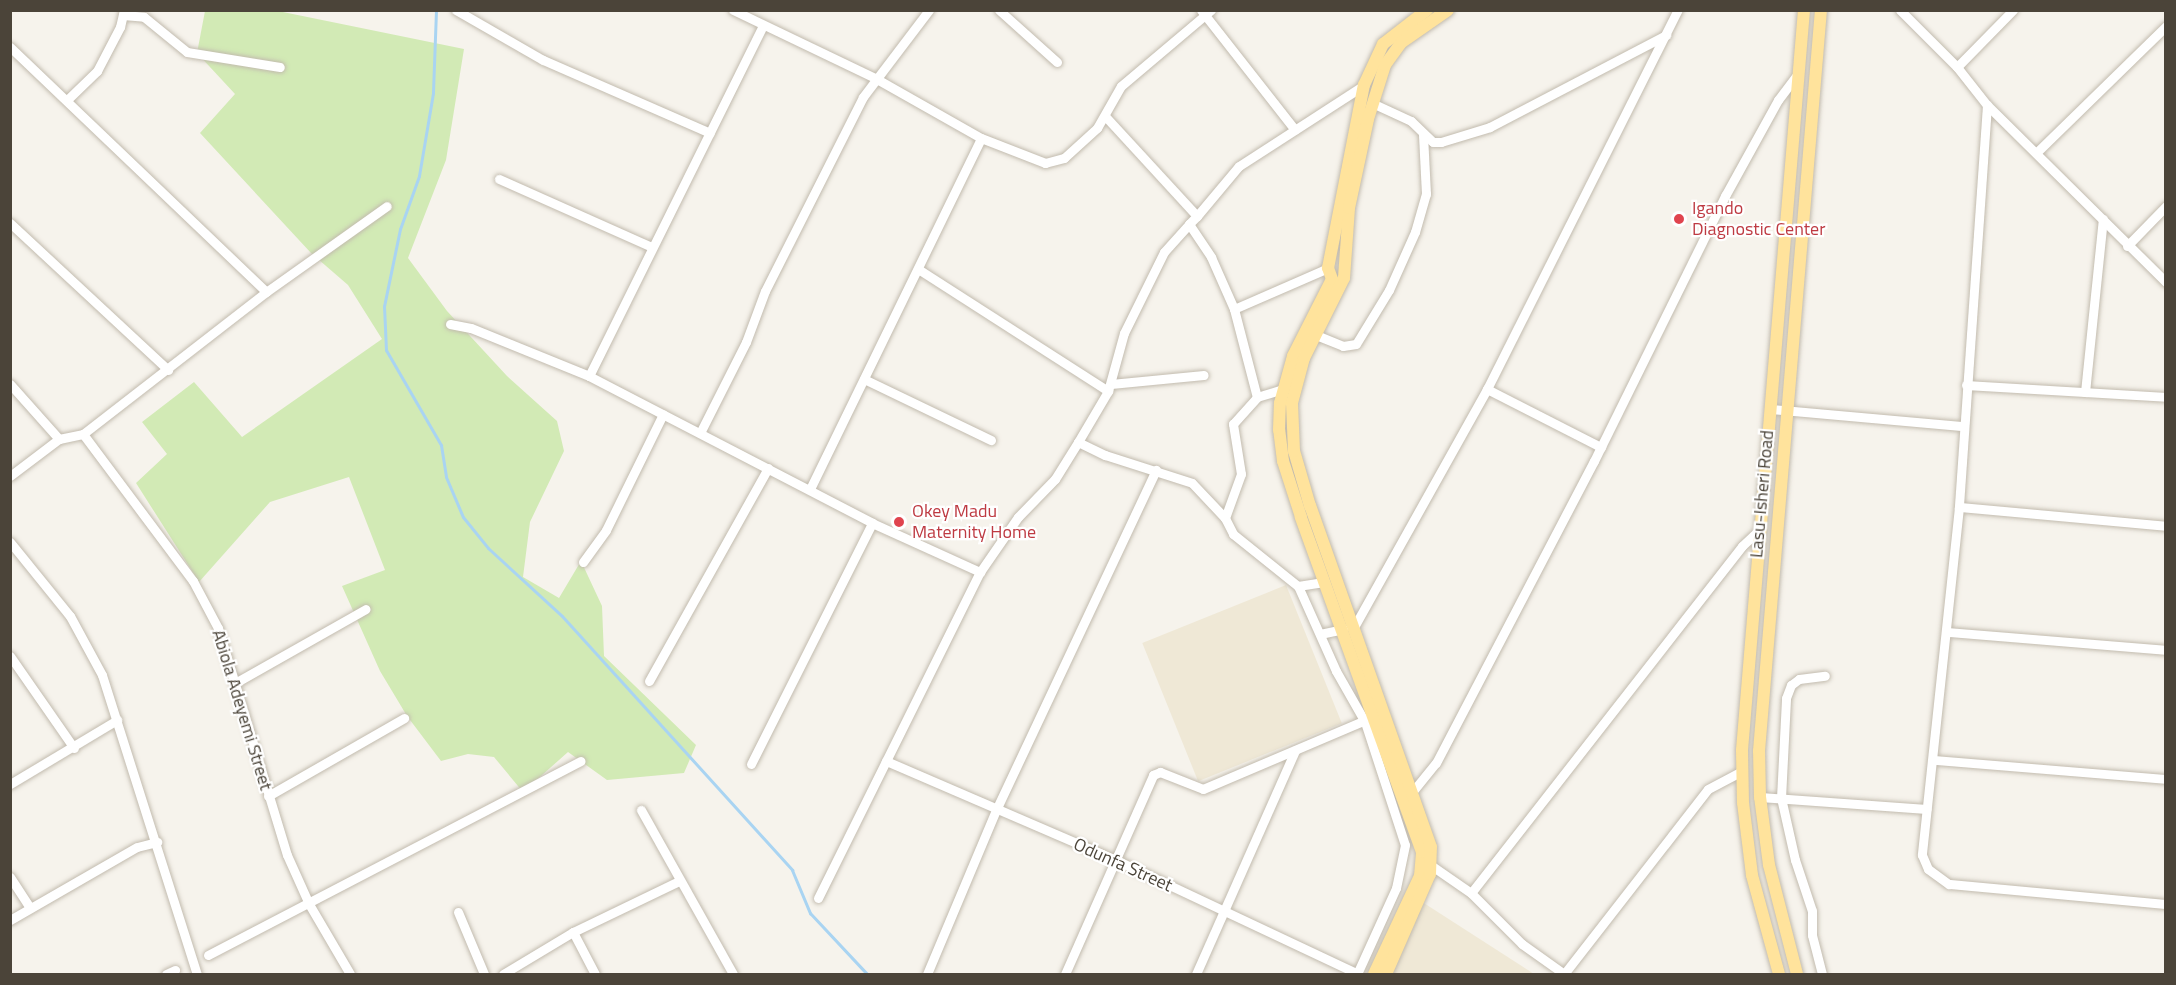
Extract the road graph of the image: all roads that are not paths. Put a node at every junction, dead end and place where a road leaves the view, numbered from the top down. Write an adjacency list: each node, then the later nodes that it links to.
1 (456, 10): 30 (street)
2 (733, 10): 15 (street)
3 (929, 10): 23 (street)
4 (999, 10): 19 (street)
5 (1211, 10): 14 (street)
6 (1427, 10): 24 (main road)
7 (1448, 10): 26 (main road)
8 (1678, 10): 17 (street)
9 (1804, 10): 22 (main road, Lasu-Isheri Road)
10 (1821, 10): 63 (main road, Lasu-Isheri Road)
11 (1900, 10): 21 (street)
12 (2013, 10): 21 (street)
13 (124, 13): 20 (street); 25 (street)
14 (1202, 14): 28 (street); 29 (street)
15 (763, 26): 23 (street); 30 (street)
16 (2166, 26): 33 (street)
17 (1666, 35): 31 (street); 58 (street)
18 (10, 47): 25 (street)
19 (1057, 62)
20 (280, 67)
21 (1957, 67): 27 (street)
22 (1797, 75): 62 (main road, Lasu-Isheri Road); 71 (street)
23 (875, 78): 32 (street); 66 (street)
24 (1364, 85): 29 (street); 43 (main road)
25 (67, 100): 46 (street)
26 (1372, 103): 31 (street); 49 (main road)
27 (1987, 105): 33 (street); 55 (street)
28 (1105, 116): 32 (street); 37 (street)
29 (1295, 130): 37 (street)
30 (710, 133): 42 (street)
31 (1423, 134): 49 (street)
32 (981, 138): 44 (street)
33 (2037, 152): 38 (street)
34 (499, 179): 42 (street)
35 (387, 206): 46 (street)
36 (2166, 206): 41 (street)
37 (1197, 216): 40 (street)
38 (2103, 219): 41 (street); 59 (street)
39 (10, 223): 50 (street)
40 (1189, 224): 47 (street); 56 (street)
41 (2127, 246): 45 (street)
42 (652, 247): 52 (street)
43 (1328, 268): 47 (street); 57 (main road)
44 (918, 269): 53 (street); 56 (street)
45 (2166, 282)
46 (266, 292): 50 (street)
47 (1234, 309): 60 (street)
48 (450, 324): 52 (street)
49 (1316, 335): 87 (main road)
50 (168, 370): 67 (street)
51 (1204, 375): 56 (street)
52 (589, 376): 64 (street)
53 (864, 379): 69 (street); 75 (street)
54 (10, 384): 68 (street)
55 (1966, 385): 59 (street); 65 (street)
56 (1110, 387): 70 (street)
57 (1283, 389): 60 (street); 84 (main road)
58 (1487, 389): 71 (street); 87 (street)
59 (2085, 392): 61 (street)
60 (1257, 397): 77 (street)
61 (2166, 397)
62 (1770, 409): 63 (street); 80 (main road, Lasu-Isheri Road)
63 (1786, 409): 65 (street); 109 (main road, Lasu-Isheri Road)
64 (663, 414): 66 (street); 82 (street)
65 (1962, 426): 76 (street)
66 (700, 433): 72 (street)
67 (83, 434): 68 (street); 94 (street, Abiola Adeyemi Street)
68 (59, 439): 74 (street)
69 (991, 440)
70 (1078, 442): 73 (street); 83 (street)
71 (1601, 447): 107 (street)
72 (768, 468): 75 (street); 93 (street)
73 (1156, 470): 77 (street); 114 (street)
74 (10, 476)
75 (810, 489): 78 (street)
76 (1959, 507): 79 (street); 88 (street)
77 (1225, 519): 85 (street)
78 (872, 524): 83 (street); 103 (street)
79 (2166, 526)
80 (1759, 530): 104 (main road, Lasu-Isheri Road); 121 (street)
81 (10, 542): 96 (street)
82 (583, 562)
83 (980, 572): 100 (street)
84 (1324, 582): 85 (street); 87 (main road)
85 (1298, 586): 89 (street)
86 (366, 609): 94 (street)
87 (1348, 628): 89 (street); 97 (main road); 107 (main road)
88 (1948, 632): 90 (street); 101 (street)
89 (1320, 634): 97 (street)
90 (2166, 650)
91 (10, 656): 98 (street)
92 (1826, 676): 110 (street)
93 (649, 681)
94 (235, 683): 108 (street, Abiola Adeyemi Street)
95 (404, 718): 108 (street)
96 (117, 720): 98 (street); 116 (street)
97 (1369, 720): 99 (street); 111 (main road); 115 (street)
98 (74, 748): 106 (street)
99 (1295, 751): 117 (street); 126 (street)
100 (886, 760): 114 (street, Odunfa Street); 122 (street)
101 (1935, 760): 105 (street); 112 (street)
102 (581, 761): 123 (street)
103 (751, 764)
104 (1742, 771): 143 (street); 144 (main road, Lasu-Isheri Road)
105 (2166, 779)
106 (10, 784)
107 (1413, 791): 118 (main road)
108 (268, 796): 123 (street, Abiola Adeyemi Street)
109 (1760, 797): 110 (street); 145 (main road, Lasu-Isheri Road)
110 (1781, 798): 112 (street); 146 (street)
111 (1409, 809): 115 (street); 141 (main road)
112 (1927, 809): 124 (street)
113 (641, 810): 120 (street)
114 (996, 810): 117 (street, Odunfa Street); 138 (street)
115 (1393, 813): 131 (street)
116 (157, 842): 125 (street); 132 (street)
117 (1114, 859): 126 (street, Odunfa Street); 139 (street)
118 (1432, 866): 121 (street); 142 (main road)
119 (10, 877): 125 (street)
120 (679, 881): 129 (street); 137 (street)
121 (1471, 893): 143 (street)
122 (818, 898)
123 (309, 904): 130 (street); 133 (street, Abiola Adeyemi Street)
124 (2166, 904)
125 (30, 908): 128 (street)
126 (1223, 911): 131 (street, Odunfa Street); 140 (street)
127 (458, 912): 134 (street)
128 (10, 920)
129 (573, 932): 135 (street); 136 (street)
130 (208, 955)
131 (1357, 974)
132 (197, 975)
133 (350, 975)
134 (484, 975)
135 (502, 975)
136 (595, 975)
137 (733, 975)
138 (927, 975)
139 (1065, 975)
140 (1196, 975)
141 (1374, 975)
142 (1386, 975)
143 (1564, 975)
144 (1779, 975)
145 (1797, 975)
146 (1822, 975)

